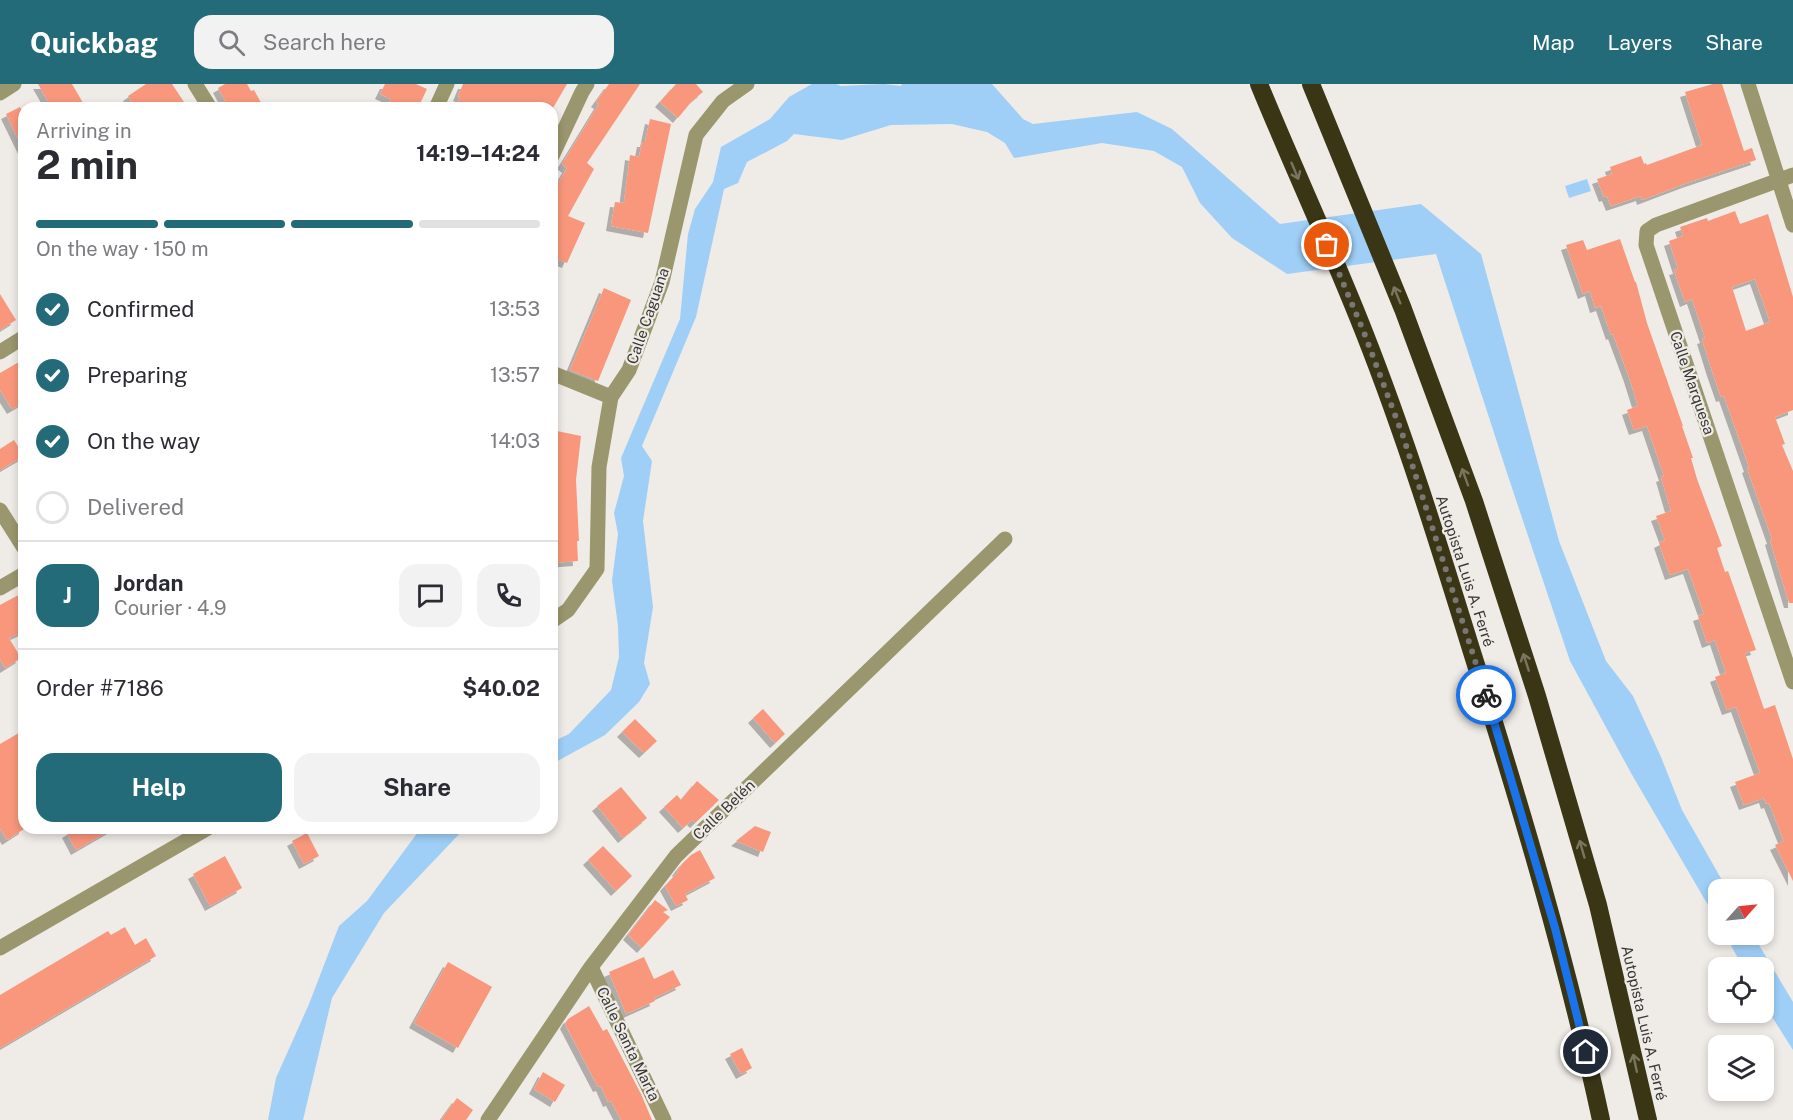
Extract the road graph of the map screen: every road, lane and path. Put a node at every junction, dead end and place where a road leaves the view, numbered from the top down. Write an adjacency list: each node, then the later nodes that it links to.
1 (14, 84): 9 (street)
2 (195, 84): 10 (street)
3 (447, 84): 11 (street)
4 (587, 84): 12 (street)
5 (747, 84): 18 (street, Calle Caguana)
6 (1259, 84): 31 (highway, Autopista Luis A. Ferré, one-way to 31)
7 (1748, 84): 13 (street)
8 (1314, 91): 32 (highway, Autopista Luis A. Ferré, one-way to 8)
9 (0, 93)
10 (206, 102)
11 (439, 102)
12 (558, 143)
13 (1786, 178): 14 (street); 25 (street, Calle Marquesa)
14 (1793, 225)
15 (18, 341): 16 (street)
16 (0, 352)
17 (558, 375): 18 (street)
18 (611, 397): 24 (street, Calle Caguana)
19 (0, 510): 20 (street)
20 (18, 538)
21 (1005, 539): 28 (street, Calle Belén)
22 (18, 578): 23 (street)
23 (0, 588)
24 (558, 617)
25 (1793, 682)
26 (185, 834): 27 (street)
27 (0, 948)
28 (591, 967): 29 (street, Calle Belén); 30 (street, Calle Santa Marta)
29 (488, 1120)
30 (664, 1120)
31 (1601, 1120)
32 (1648, 1120)

